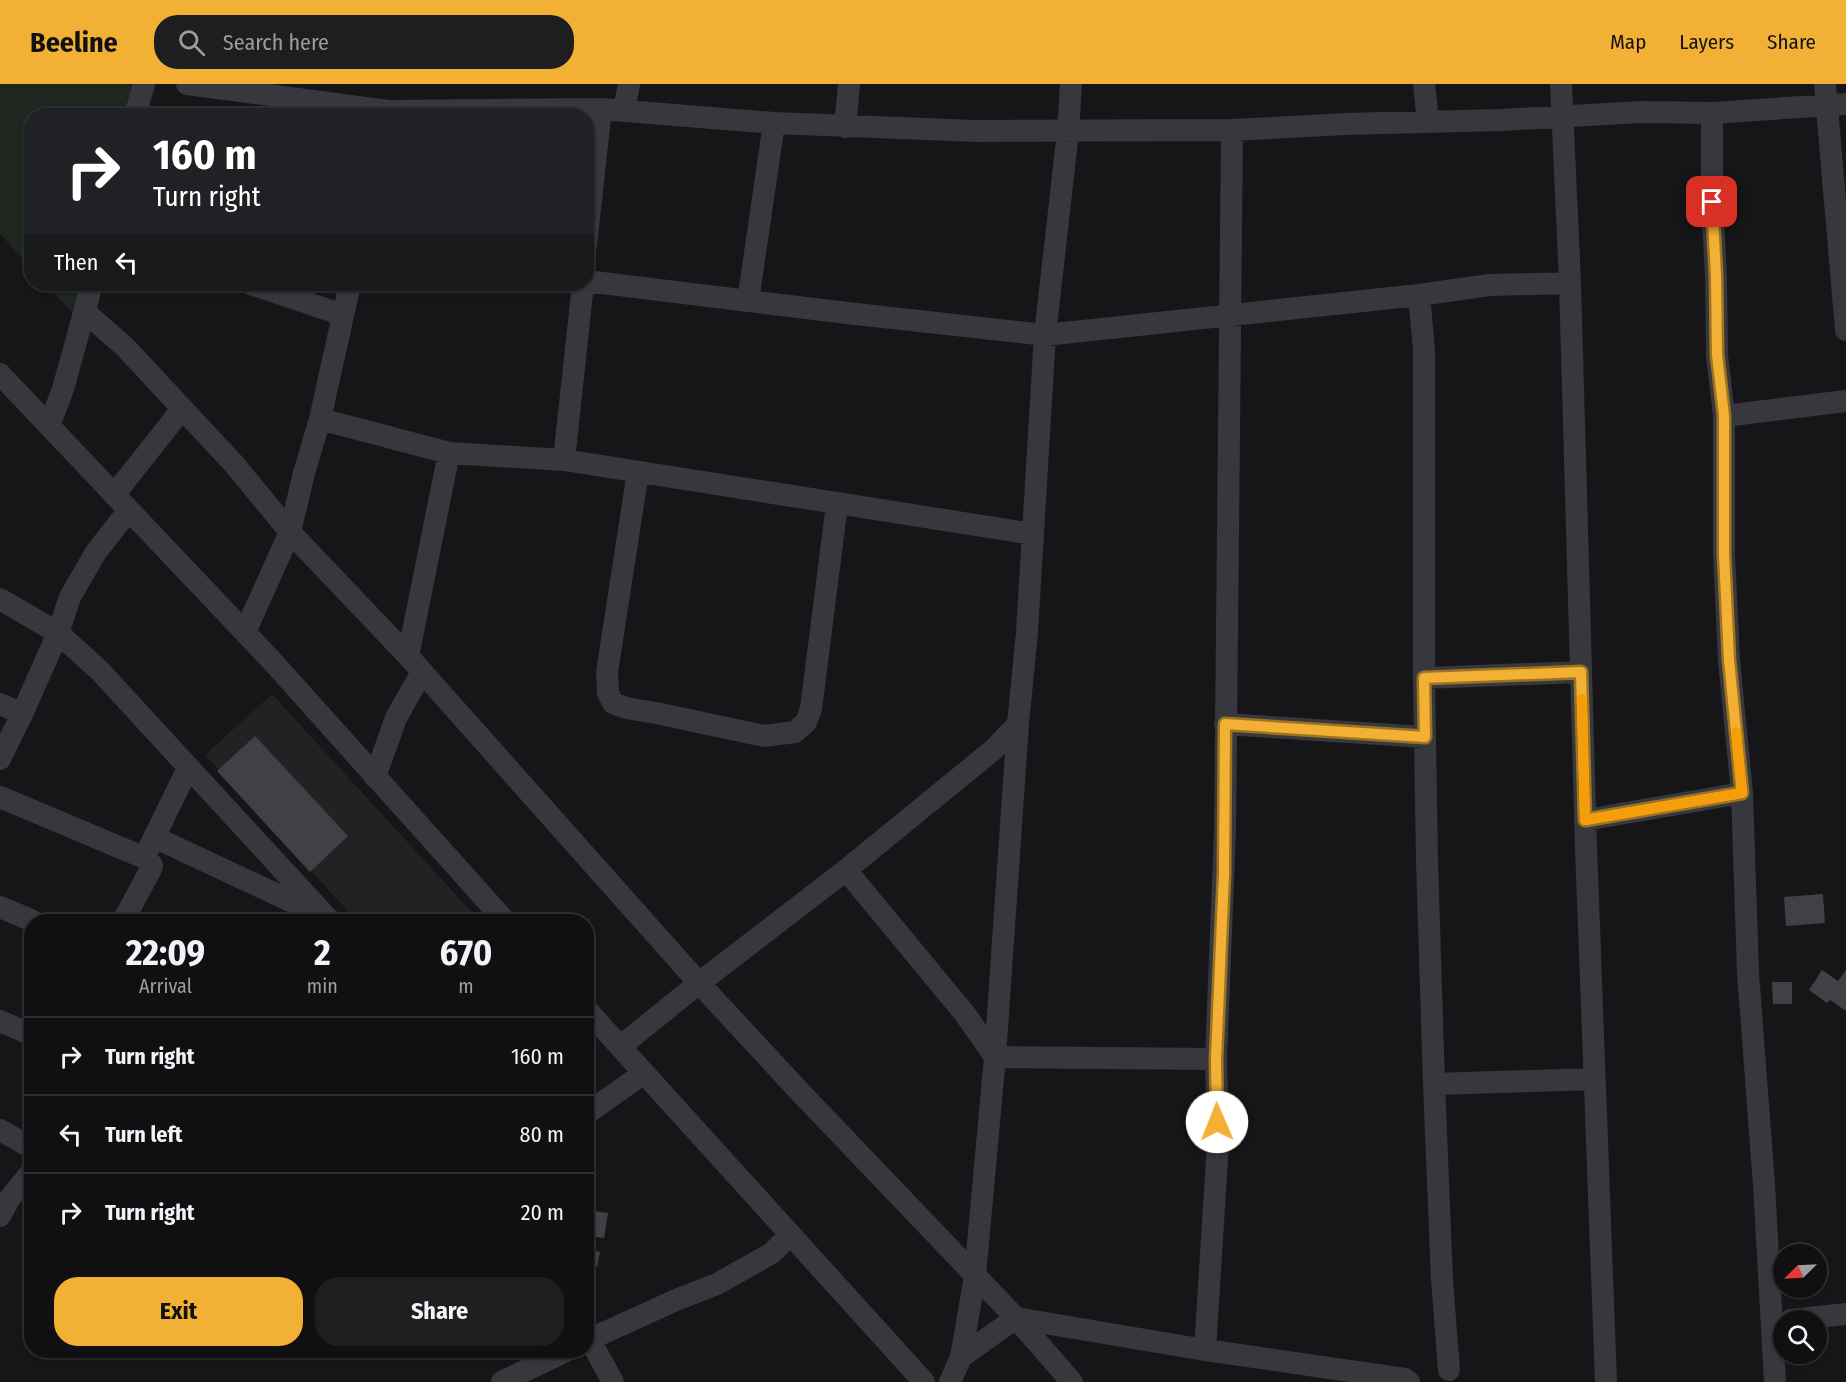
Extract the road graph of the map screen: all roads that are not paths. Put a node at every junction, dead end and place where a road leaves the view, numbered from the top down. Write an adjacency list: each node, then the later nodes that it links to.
1 (144, 84): 9 (street)
2 (187, 84): 10 (street)
3 (629, 84): 13 (street)
4 (849, 84): 18 (street)
5 (1071, 84): 20 (street)
6 (1424, 84): 16 (street)
7 (1561, 84): 15 (street)
8 (1833, 98): 14 (street); 33 (street)
9 (137, 108)
10 (353, 108)
11 (594, 109): 12 (street)
12 (600, 109): 13 (street); 21 (street)
13 (624, 110): 17 (street)
14 (1712, 113): 15 (street); 38 (street)
15 (1562, 115): 16 (street); 23 (street)
16 (1428, 121): 19 (street)
17 (774, 123): 18 (street); 29 (street)
18 (845, 127): 20 (street)
19 (1232, 130): 20 (street); 32 (street)
20 (1068, 132): 34 (street)
21 (594, 167)
22 (594, 282): 29 (street)
23 (1570, 283): 28 (street); 52 (street)
24 (90, 291): 30 (street)
25 (272, 291): 31 (street)
26 (349, 291): 31 (street)
27 (581, 291): 42 (street)
28 (1419, 295): 32 (street); 53 (street)
29 (748, 301): 34 (street)
30 (86, 312): 37 (street); 40 (street)
31 (344, 315): 39 (street)
32 (1231, 315): 34 (street); 57 (street)
33 (1846, 330)
34 (1045, 335): 47 (street)
35 (0, 374): 40 (street)
36 (1846, 401): 38 (street)
37 (182, 409): 44 (street); 46 (street)
38 (1724, 416): 62 (street)
39 (320, 419): 41 (street); 46 (street)
40 (49, 426): 44 (street)
41 (449, 453): 42 (street); 51 (street)
42 (564, 460): 43 (street)
43 (638, 472): 45 (street); 45 (street)
44 (121, 503): 49 (street); 50 (street)
45 (837, 504): 47 (street)
46 (290, 532): 49 (street); 51 (street)
47 (1033, 534): 56 (street)
48 (0, 599): 50 (street)
49 (244, 632): 61 (street)
50 (58, 633): 55 (street); 60 (street)
51 (415, 664): 61 (street); 72 (street)
52 (1581, 672): 53 (street); 64 (street)
53 (1424, 678): 58 (street)
54 (0, 704): 55 (street)
55 (22, 714): 59 (street)
56 (1018, 724): 66 (street); 77 (street)
57 (1225, 724): 58 (street); 78 (street)
58 (1425, 737): 81 (street)
59 (0, 759)
60 (188, 768): 65 (street); 69 (street)
61 (375, 777): 70 (street)
62 (1742, 793): 64 (street); 89 (street)
63 (0, 797): 65 (street)
64 (1585, 820): 80 (street)
65 (149, 847): 68 (street); 69 (street)
66 (846, 870): 72 (street); 77 (street)
67 (0, 907): 71 (street)
68 (127, 914)
69 (316, 914)
70 (494, 914)
71 (24, 917)
72 (699, 983): 76 (street); 88 (street)
73 (594, 1018): 76 (street)
74 (0, 1021): 75 (street)
75 (24, 1032)
76 (621, 1046): 79 (street)
77 (994, 1057): 78 (street); 88 (street)
78 (1216, 1059): 94 (street)
79 (644, 1073): 82 (street); 87 (street)
80 (1594, 1079): 81 (street); 106 (street)
81 (1434, 1084): 99 (street)
82 (594, 1108)
83 (0, 1130): 84 (street)
84 (24, 1144)
85 (24, 1181): 86 (street)
86 (0, 1216)
87 (790, 1235): 93 (street); 102 (street)
88 (975, 1276): 92 (street); 96 (street)
89 (1781, 1310)
90 (1846, 1314): 91 (street)
91 (1827, 1316)
92 (1016, 1318): 94 (street); 96 (street); 104 (street)
93 (594, 1338)
94 (1205, 1350): 105 (street)
95 (594, 1351): 101 (street)
96 (961, 1357): 103 (street)
97 (552, 1358): 100 (street)
98 (1777, 1364): 107 (street)
99 (1449, 1370)
100 (502, 1382)
101 (613, 1382)
102 (924, 1382)
103 (950, 1382)
104 (1072, 1382)
105 (1409, 1382)
106 (1606, 1382)
107 (1775, 1382)

